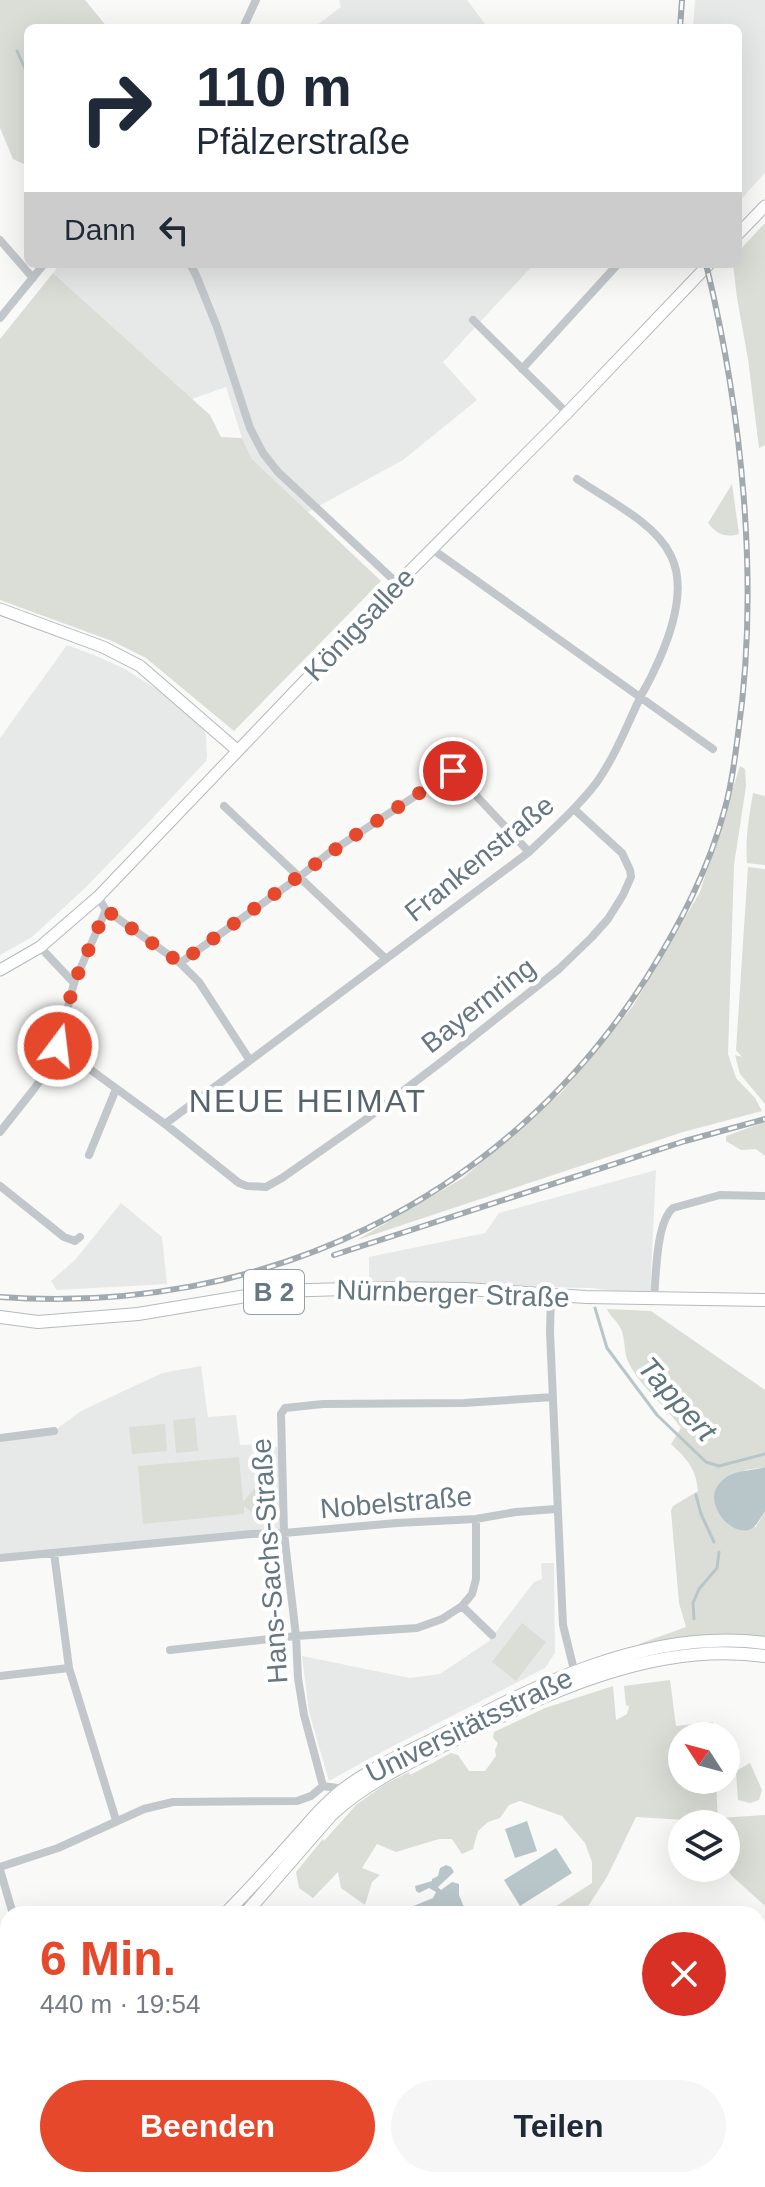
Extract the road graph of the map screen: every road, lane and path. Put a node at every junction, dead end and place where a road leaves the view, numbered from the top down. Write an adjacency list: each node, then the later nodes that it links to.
1 (256, 0): 2 (street)
2 (245, 24)
3 (765, 206): 4 (main road)
4 (742, 230)
5 (0, 240): 7 (street)
6 (24, 268): 12 (street)
7 (24, 268)
8 (41, 268): 12 (street)
9 (192, 268): 19 (street)
10 (614, 268): 15 (street)
11 (705, 268): 16 (main road, Königsallee)
12 (33, 278): 13 (street)
13 (0, 318)
14 (473, 320): 15 (street)
15 (522, 369): 16 (street)
16 (567, 413): 18 (main road, Königsallee)
17 (577, 479): 21 (street, Frankenstraße)
18 (432, 549): 19 (main road, Königsallee); 21 (street)
19 (398, 584): 23 (main road, Königsallee)
20 (0, 609): 23 (main road)
21 (640, 697): 22 (street); 27 (street, Frankenstraße)
22 (713, 749)
23 (238, 751): 30 (main road, Königsallee)
24 (471, 752): 25 (street)
25 (453, 771): 28 (street); 29 (street)
26 (224, 806): 29 (street)
27 (575, 810): 28 (street, Frankenstraße); 40 (street, Bayernring)
28 (529, 852): 33 (street, Frankenstraße)
29 (298, 878): 33 (street); 34 (street)
30 (98, 897): 31 (street); 32 (main road, Königsallee)
31 (106, 910): 34 (street); 36 (street)
32 (40, 947): 35 (main road, Königsallee); 36 (street)
33 (386, 959): 38 (street, Frankenstraße)
34 (180, 963): 38 (street)
35 (0, 970)
36 (74, 983): 37 (street)
37 (58, 1046): 39 (street, Bayernring); 41 (street)
38 (249, 1059): 40 (street, Frankenstraße)
39 (116, 1089): 40 (street, Bayernring); 42 (street)
40 (165, 1124)
41 (0, 1132)
42 (89, 1155)
43 (0, 1186): 45 (street)
44 (765, 1196): 47 (street)
45 (80, 1237)
46 (551, 1294): 47 (main road, Nürnberger Straße / B 2); 49 (main road, Nürnberger Straße / B 2); 50 (street)
47 (654, 1299): 48 (main road, Nürnberger Straße / B 2)
48 (765, 1300)
49 (0, 1317)
50 (553, 1397): 53 (street); 55 (street, Hans-Sachs-Straße)
51 (54, 1431): 52 (street)
52 (0, 1438)
53 (556, 1509): 54 (street, Nobelstraße); 66 (street)
54 (476, 1519): 55 (street, Nobelstraße); 58 (street)
55 (284, 1533): 56 (street, Nobelstraße); 60 (street, Hans-Sachs-Straße)
56 (54, 1553): 57 (street, Nobelstraße); 64 (street)
57 (0, 1558)
58 (462, 1606): 59 (street); 60 (street)
59 (492, 1635)
60 (296, 1636): 62 (street); 67 (street, Hans-Sachs-Straße)
61 (765, 1643): 66 (main road, Universitätsstraße)
62 (170, 1650)
63 (765, 1656): 66 (main road, Universitätsstraße)
64 (69, 1668): 65 (street); 69 (street)
65 (0, 1676)
66 (576, 1677): 68 (main road, Universitätsstraße); 75 (main road, Universitätsstraße)
67 (323, 1786): 68 (street); 69 (street)
68 (346, 1789): 71 (main road, Universitätsstraße)
69 (116, 1820): 70 (street)
70 (0, 1868): 72 (street)
71 (242, 1897): 73 (main road, Universitätsstraße); 74 (street)
72 (11, 1906)
73 (233, 1906)
74 (250, 1906)
75 (258, 1906)

